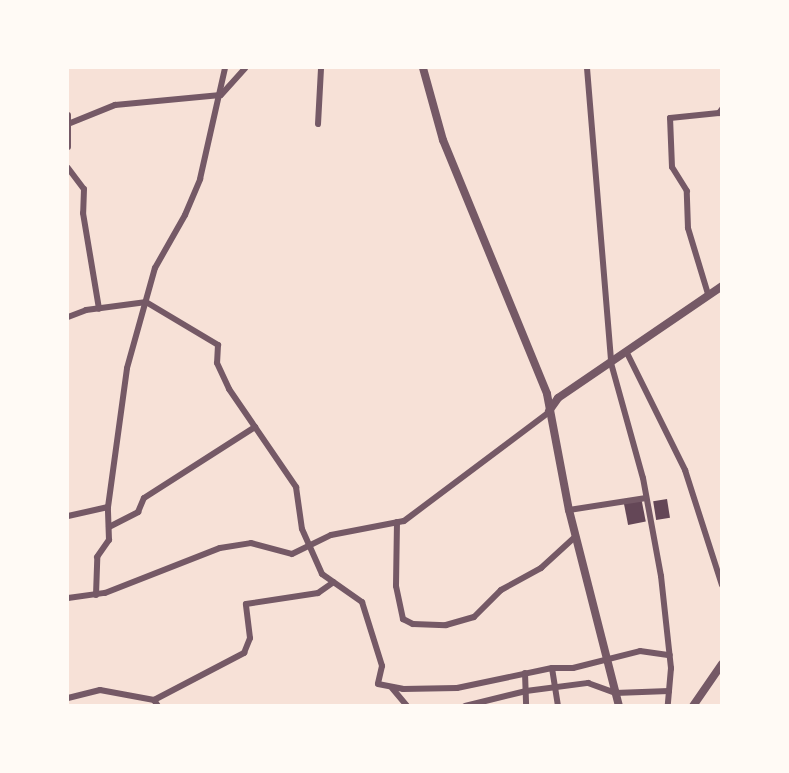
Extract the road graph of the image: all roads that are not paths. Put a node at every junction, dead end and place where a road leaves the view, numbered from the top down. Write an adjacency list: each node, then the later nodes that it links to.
1 (225, 68): 6 (street)
2 (245, 68): 6 (street)
3 (321, 68): 10 (street)
4 (423, 68): 20 (street)
5 (587, 68): 19 (street)
6 (221, 95): 9 (street); 15 (street)
7 (722, 109): 14 (street)
8 (68, 115): 9 (street)
9 (68, 124): 11 (street)
10 (318, 124)
11 (68, 147)
12 (68, 168): 16 (street)
13 (722, 286): 14 (street)
14 (708, 294): 18 (street)
15 (146, 302): 16 (street); 21 (street); 23 (street)
16 (99, 309): 17 (street)
17 (68, 317)
18 (627, 353): 19 (street); 31 (street)
19 (610, 363): 20 (street); 22 (street)
20 (549, 412): 24 (street); 26 (street)
21 (255, 427): 27 (street); 29 (street)
22 (646, 498): 24 (street); 34 (street)
23 (108, 507): 25 (street); 27 (street)
24 (569, 510): 28 (street)
25 (68, 516)
26 (397, 522): 28 (street); 29 (street)
27 (109, 527): 32 (street)
28 (576, 536): 35 (street)
29 (311, 545): 30 (street); 32 (street)
30 (334, 582): 39 (street); 45 (street)
31 (722, 585)
32 (96, 595): 33 (street)
33 (68, 598)
34 (670, 655): 35 (street); 42 (street)
35 (608, 660): 37 (street); 43 (street)
36 (722, 664): 52 (street)
37 (552, 668): 38 (street); 40 (street)
38 (525, 674): 39 (street); 41 (street)
39 (390, 686): 46 (street)
40 (555, 687): 41 (street); 43 (street); 49 (street)
41 (526, 691): 47 (street); 48 (street)
42 (669, 691): 43 (street); 51 (street)
43 (615, 693): 50 (street)
44 (68, 698): 45 (street)
45 (156, 703)
46 (407, 705)
47 (465, 705)
48 (526, 705)
49 (558, 705)
50 (619, 705)
51 (668, 705)
52 (693, 705)

